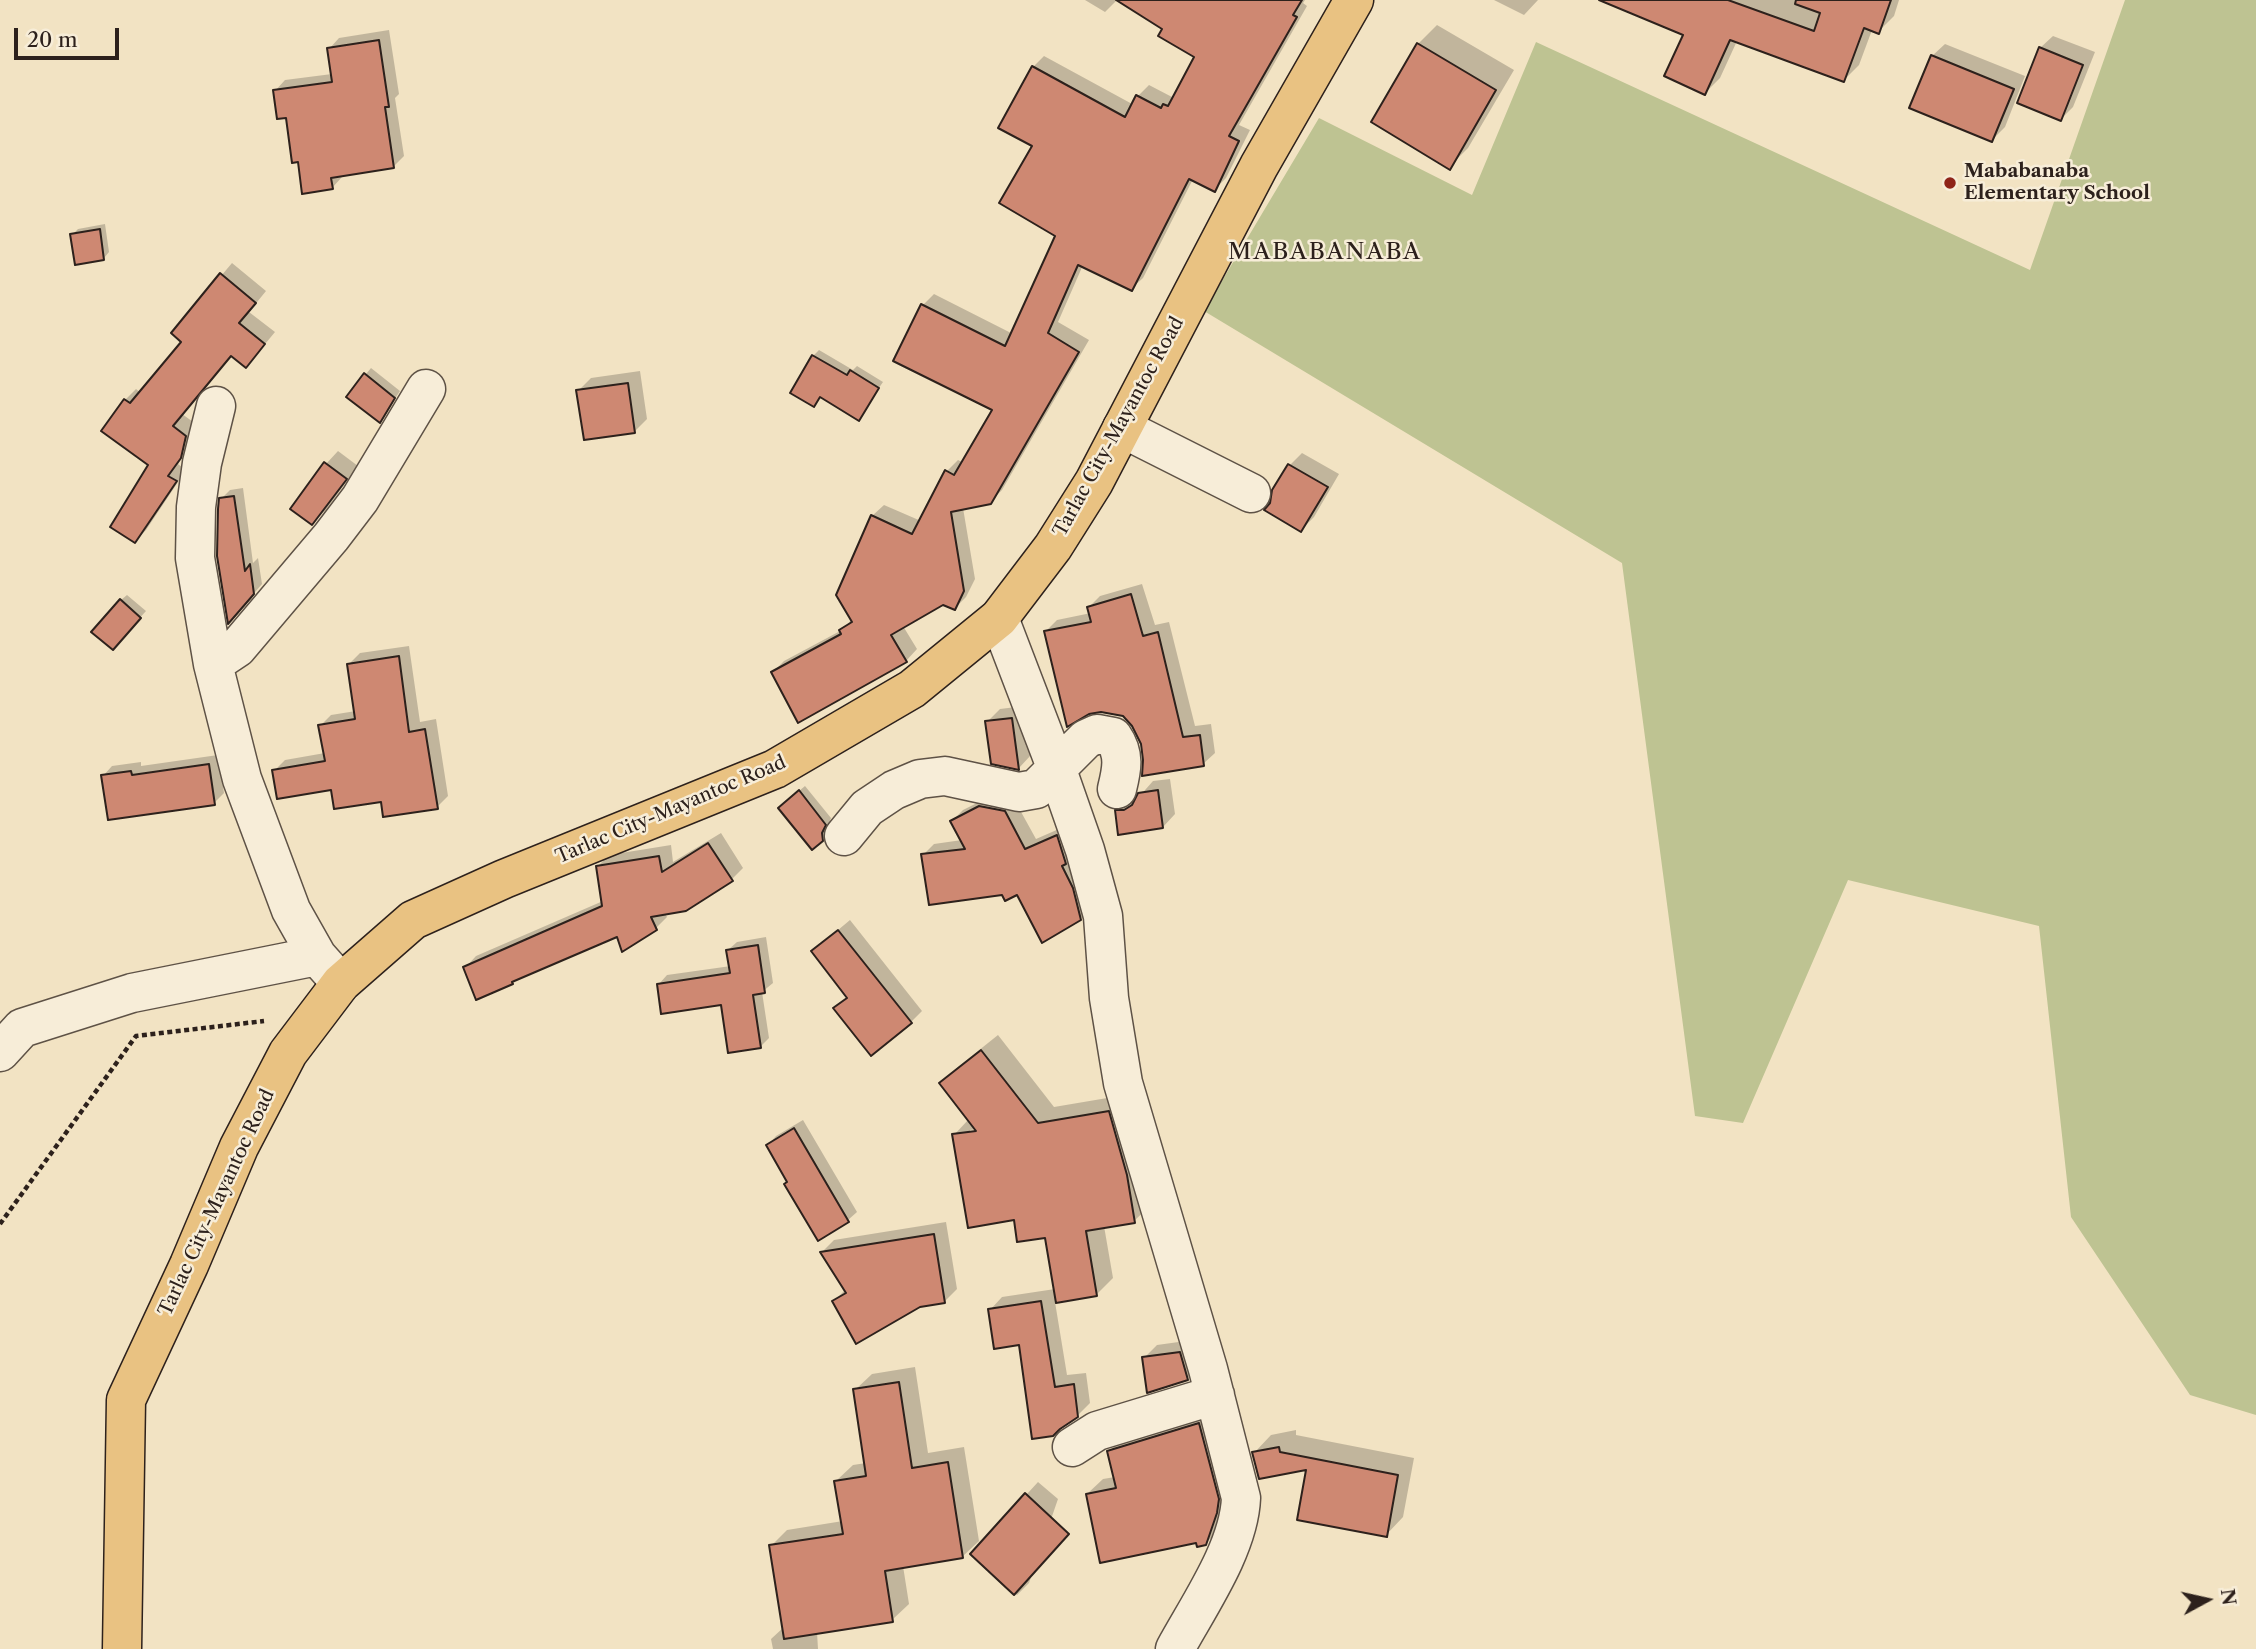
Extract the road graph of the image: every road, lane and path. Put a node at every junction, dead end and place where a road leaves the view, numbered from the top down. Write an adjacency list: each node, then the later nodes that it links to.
1 (1354, 0): 4 (main road, Tarlac City-Mayantoc Road)
2 (426, 389): 7 (street)
3 (216, 406): 7 (street)
4 (1122, 428): 5 (street); 6 (main road, Tarlac City-Mayantoc Road)
5 (1251, 493)
6 (999, 618): 8 (street); 11 (main road, Tarlac City-Mayantoc Road)
7 (213, 664): 11 (street)
8 (1056, 767): 9 (street); 10 (street); 15 (street)
9 (1117, 789)
10 (844, 836)
11 (329, 970): 12 (main road, Tarlac City-Mayantoc Road); 13 (street)
12 (317, 1015): 14 (path); 17 (main road, Tarlac City-Mayantoc Road)
13 (0, 1052)
14 (0, 1224)
15 (1215, 1395): 16 (street); 18 (street)
16 (1072, 1447)
17 (122, 1649)
18 (1175, 1649)

